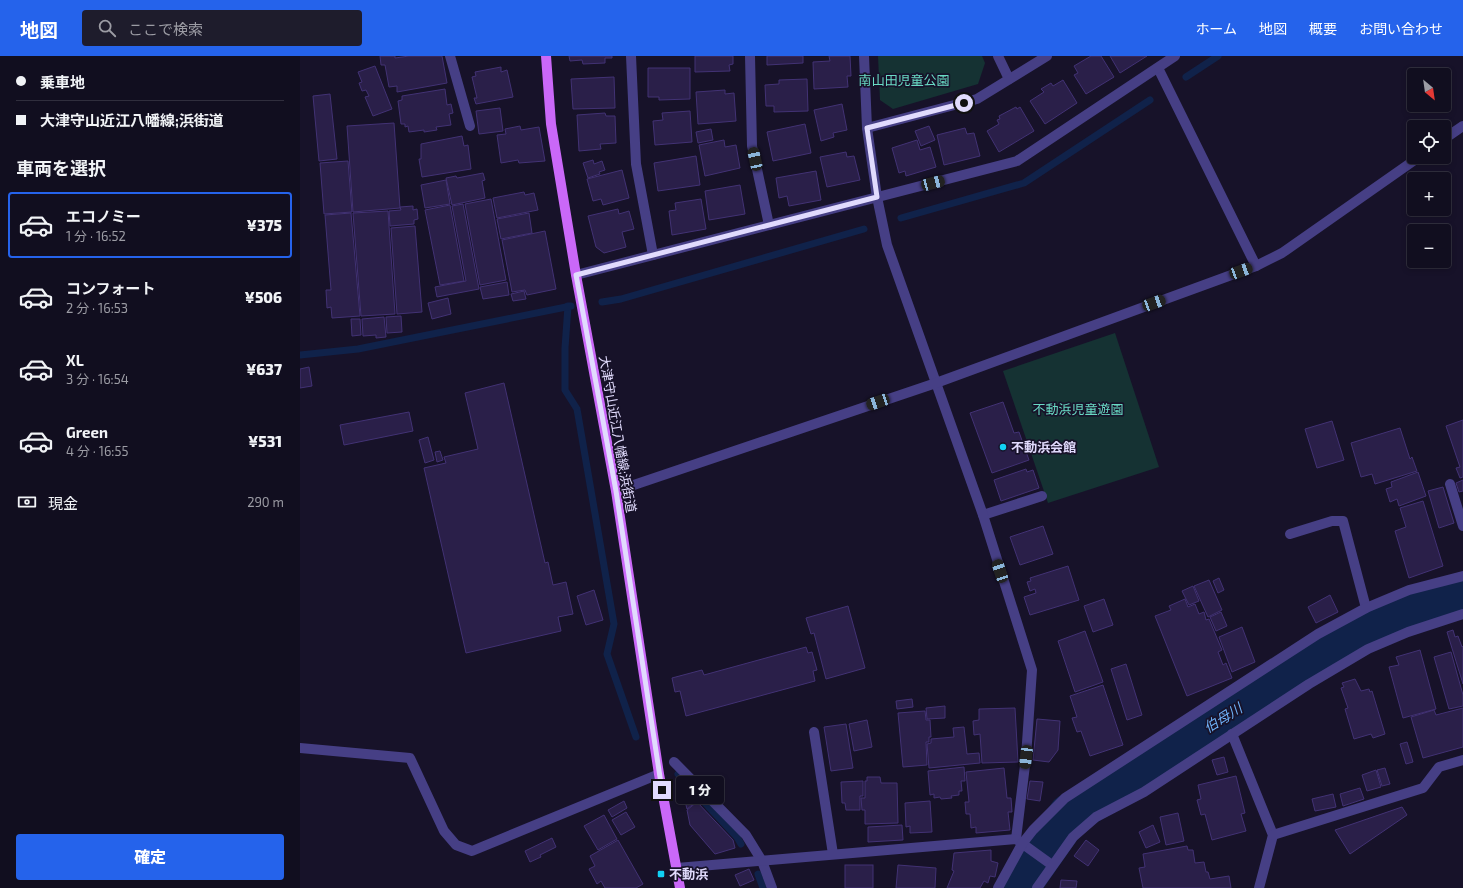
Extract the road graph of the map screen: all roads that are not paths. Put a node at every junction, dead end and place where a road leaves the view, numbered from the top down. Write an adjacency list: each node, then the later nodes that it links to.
1 (450, 56): 11 (street)
2 (546, 56): 20 (main road, 大津守山近江八幡線;浜街道)
3 (631, 56): 18 (street)
4 (750, 56): 17 (street)
5 (864, 56): 13 (street)
6 (998, 56): 10 (street)
7 (1047, 56): 10 (street)
8 (1175, 56): 9 (street)
9 (1158, 68): 16 (street); 19 (street)
10 (1009, 80): 13 (street)
11 (470, 126)
12 (1463, 126): 14 (street)
13 (867, 128): 16 (street)
14 (1451, 134)
15 (1408, 164): 19 (street)
16 (877, 197): 17 (street); 21 (street)
17 (769, 225): 18 (street)
18 (653, 255): 20 (street)
19 (1256, 266): 21 (street)
20 (576, 275): 23 (main road, 大津守山近江八幡線;浜街道)
21 (936, 383): 23 (street); 25 (street)
22 (1450, 484): 26 (street)
23 (616, 491): 36 (main road, 大津守山近江八幡線;浜街道)
24 (1042, 496): 25 (street)
25 (983, 515): 38 (street)
26 (1463, 526)
27 (1290, 534): 29 (street)
28 (1463, 576): 29 (street)
29 (1366, 608): 38 (street)
30 (1463, 614): 32 (street)
31 (814, 732): 39 (street)
32 (1232, 734): 37 (street); 41 (street)
33 (300, 748): 36 (street)
34 (1463, 760): 37 (street)
35 (674, 762): 40 (street)
36 (659, 774): 42 (main road, 大津守山近江八幡線;浜街道)
37 (1273, 835): 47 (street)
38 (1019, 842): 39 (street); 41 (street); 45 (street)
39 (833, 854): 40 (street)
40 (762, 861): 42 (street); 44 (street)
41 (1052, 865): 46 (street)
42 (677, 868): 43 (main road, 大津守山近江八幡線;浜街道)
43 (680, 888)
44 (772, 888)
45 (998, 888)
46 (1038, 888)
47 (1259, 888)

